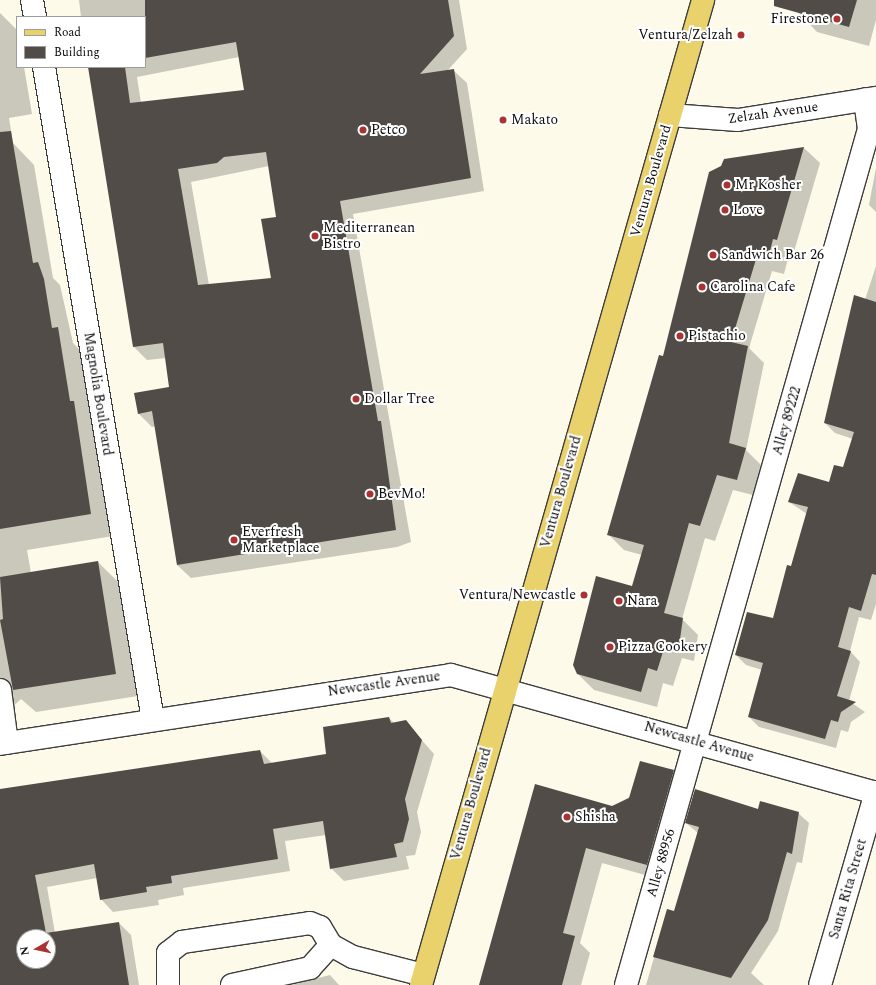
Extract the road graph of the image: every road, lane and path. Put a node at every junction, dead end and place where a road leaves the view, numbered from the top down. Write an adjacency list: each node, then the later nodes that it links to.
1 (32, 0): 3 (street)
2 (703, 0): 6 (main road, Ventura Boulevard)
3 (35, 16)
4 (44, 68): 9 (street, Magnolia Boulevard)
5 (871, 99): 6 (street, Zelzah Avenue); 10 (street, Alley 89222)
6 (670, 114): 7 (main road, Ventura Boulevard)
7 (503, 687): 9 (street, Newcastle Avenue); 10 (street, Newcastle Avenue); 14 (main road, Ventura Boulevard)
8 (0, 690): 11 (street)
9 (153, 720): 11 (street, Newcastle Avenue)
10 (696, 741): 12 (street, Newcastle Avenue); 17 (street, Alley 88956)
11 (4, 744)
12 (876, 793): 18 (street, Santa Rita Street)
13 (331, 945): 14 (street); 15 (street); 16 (street)
14 (422, 980)
15 (168, 985)
16 (232, 985)
17 (626, 985)
18 (820, 985)

